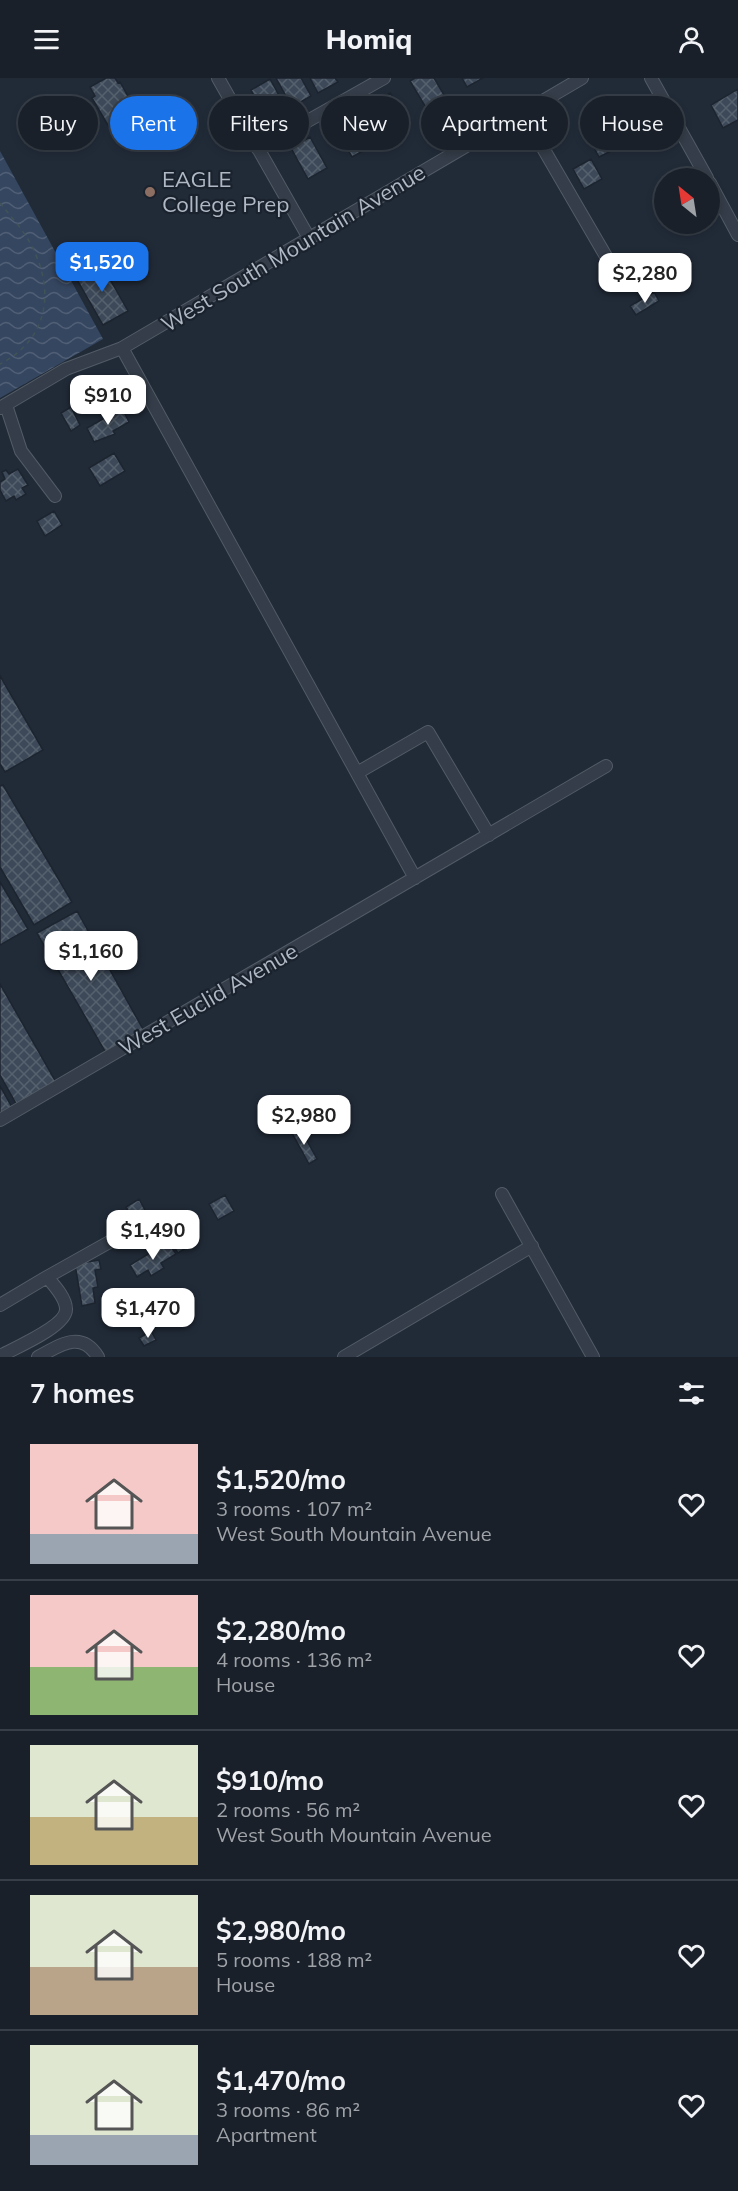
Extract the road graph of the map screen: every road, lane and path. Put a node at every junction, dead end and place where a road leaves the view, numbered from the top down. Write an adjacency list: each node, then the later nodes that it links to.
1 (218, 78): 5 (street)
2 (384, 78): 7 (street)
3 (582, 78): 6 (street, West South Mountain Avenue)
4 (651, 78): 11 (street)
5 (228, 96)
6 (550, 96)
7 (309, 120)
8 (259, 150): 15 (street)
9 (458, 150): 15 (street, West South Mountain Avenue)
10 (544, 150): 16 (street)
11 (701, 168)
12 (720, 202): 14 (street)
13 (0, 203): 18 (path)
14 (738, 235)
15 (309, 238): 17 (street, West South Mountain Avenue)
16 (618, 277)
17 (122, 348): 19 (street, West South Mountain Avenue); 22 (street)
18 (0, 364)
19 (3, 406): 20 (street)
20 (55, 496)
21 (606, 766): 23 (street, West Euclid Avenue)
22 (357, 773): 23 (street); 24 (street)
23 (489, 835): 24 (street, West Euclid Avenue)
24 (415, 878): 25 (street, West Euclid Avenue)
25 (0, 1120)
26 (502, 1194): 28 (street)
27 (145, 1221): 29 (street)
28 (532, 1246): 34 (street); 35 (street)
29 (47, 1277): 30 (street); 31 (street)
30 (0, 1305)
31 (0, 1356)
32 (38, 1357): 33 (street)
33 (98, 1357)
34 (344, 1357)
35 (592, 1357)

